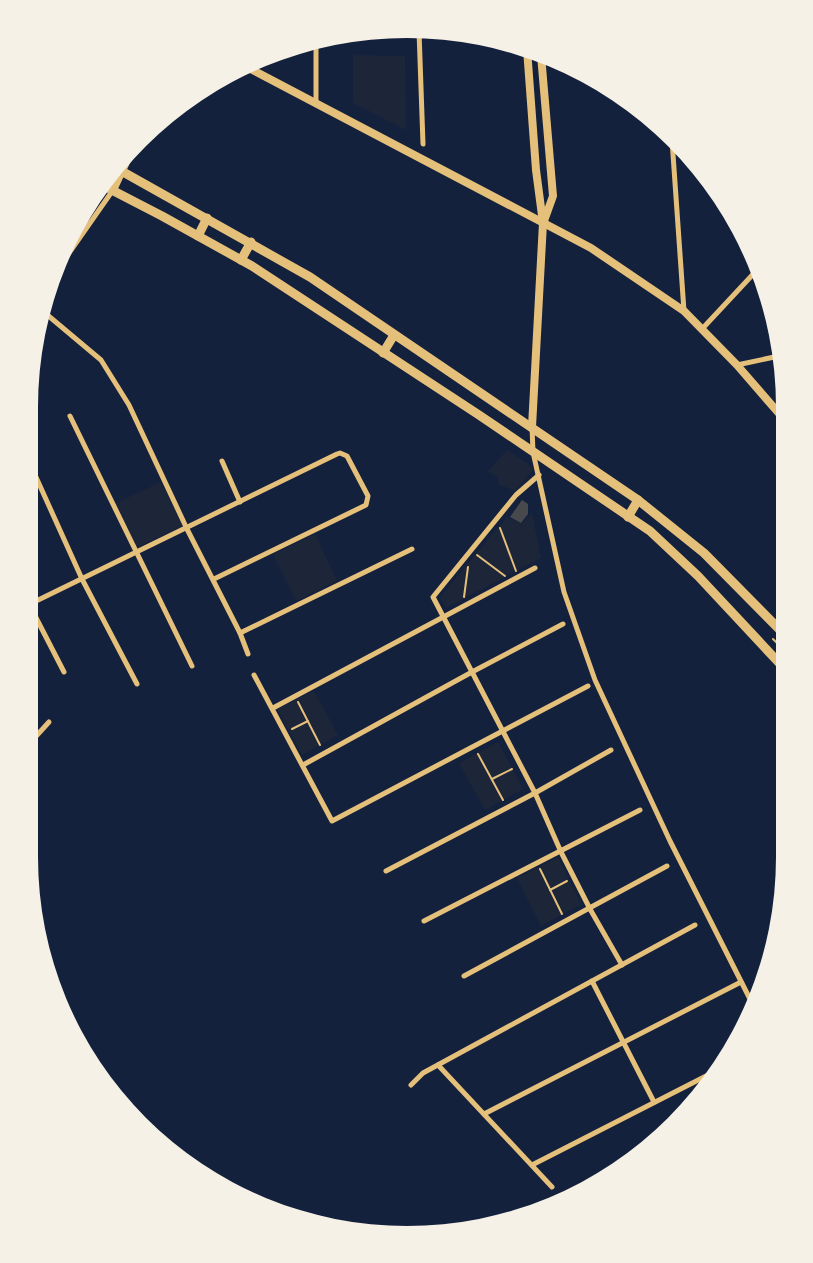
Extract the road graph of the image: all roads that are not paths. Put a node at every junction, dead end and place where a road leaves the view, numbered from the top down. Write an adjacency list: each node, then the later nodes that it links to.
1 (420, 38): 7 (street)
2 (316, 49): 6 (street)
3 (528, 58): 14 (street)
4 (542, 64): 14 (street)
5 (254, 71): 6 (street)
6 (316, 104): 14 (street)
7 (423, 144)
8 (673, 152): 20 (street)
9 (123, 171): 13 (main road)
10 (116, 179): 12 (street)
11 (109, 188): 12 (main road)
12 (113, 190): 15 (main road); 17 (street)
13 (207, 218): 15 (main road); 16 (main road)
14 (543, 223): 20 (street); 29 (street)
15 (198, 236): 18 (main road)
16 (251, 242): 18 (main road); 23 (main road)
17 (76, 243)
18 (242, 260): 24 (main road)
19 (751, 276): 22 (street)
20 (684, 311): 22 (street)
21 (49, 316): 37 (street)
22 (702, 329): 26 (street)
23 (394, 335): 24 (main road); 29 (main road)
24 (383, 353): 30 (main road)
25 (772, 358): 26 (street)
26 (737, 365): 27 (street)
27 (776, 410)
28 (70, 416): 39 (street)
29 (532, 427): 30 (street); 34 (main road)
30 (533, 452): 32 (street); 36 (main road)
31 (222, 461): 35 (street)
32 (538, 474): 44 (street); 74 (street)
33 (38, 482): 41 (street)
34 (638, 500): 36 (main road); 47 (main road)
35 (240, 502): 37 (street); 42 (street)
36 (628, 517): 50 (main road)
37 (187, 528): 39 (street); 42 (street)
38 (412, 549): 48 (street)
39 (136, 553): 41 (street); 51 (street)
40 (535, 568): 44 (street)
41 (82, 579): 43 (street); 55 (street)
42 (214, 579): 48 (street)
43 (38, 601)
44 (443, 616): 53 (street); 57 (street)
45 (38, 621): 52 (street)
46 (563, 624): 53 (street)
47 (776, 626)
48 (240, 633): 49 (street)
49 (248, 654)
50 (776, 660)
51 (192, 666)
52 (64, 672)
53 (472, 672): 59 (street); 62 (street)
54 (254, 674): 57 (street)
55 (137, 684)
56 (588, 686): 59 (street)
57 (273, 708): 62 (street)
58 (48, 722): 60 (street)
59 (503, 730): 62 (street); 63 (street)
60 (38, 734)
61 (611, 750): 63 (street)
62 (303, 766)
63 (535, 793): 65 (street); 67 (street)
64 (640, 810): 65 (street)
65 (561, 852): 68 (street); 69 (street)
66 (667, 866): 68 (street)
67 (386, 871)
68 (590, 909): 71 (street); 72 (street)
69 (424, 921)
70 (695, 925): 71 (street)
71 (622, 965): 73 (street)
72 (464, 976)
73 (592, 981): 76 (street); 77 (street)
74 (741, 982): 75 (street); 76 (street)
75 (748, 995)
76 (623, 1042): 80 (street); 81 (street)
77 (438, 1065): 79 (street); 81 (street)
78 (701, 1079): 80 (street)
79 (411, 1085)
80 (654, 1102): 82 (street)
81 (484, 1114): 82 (street)
82 (532, 1165): 83 (street)
83 (552, 1187)

